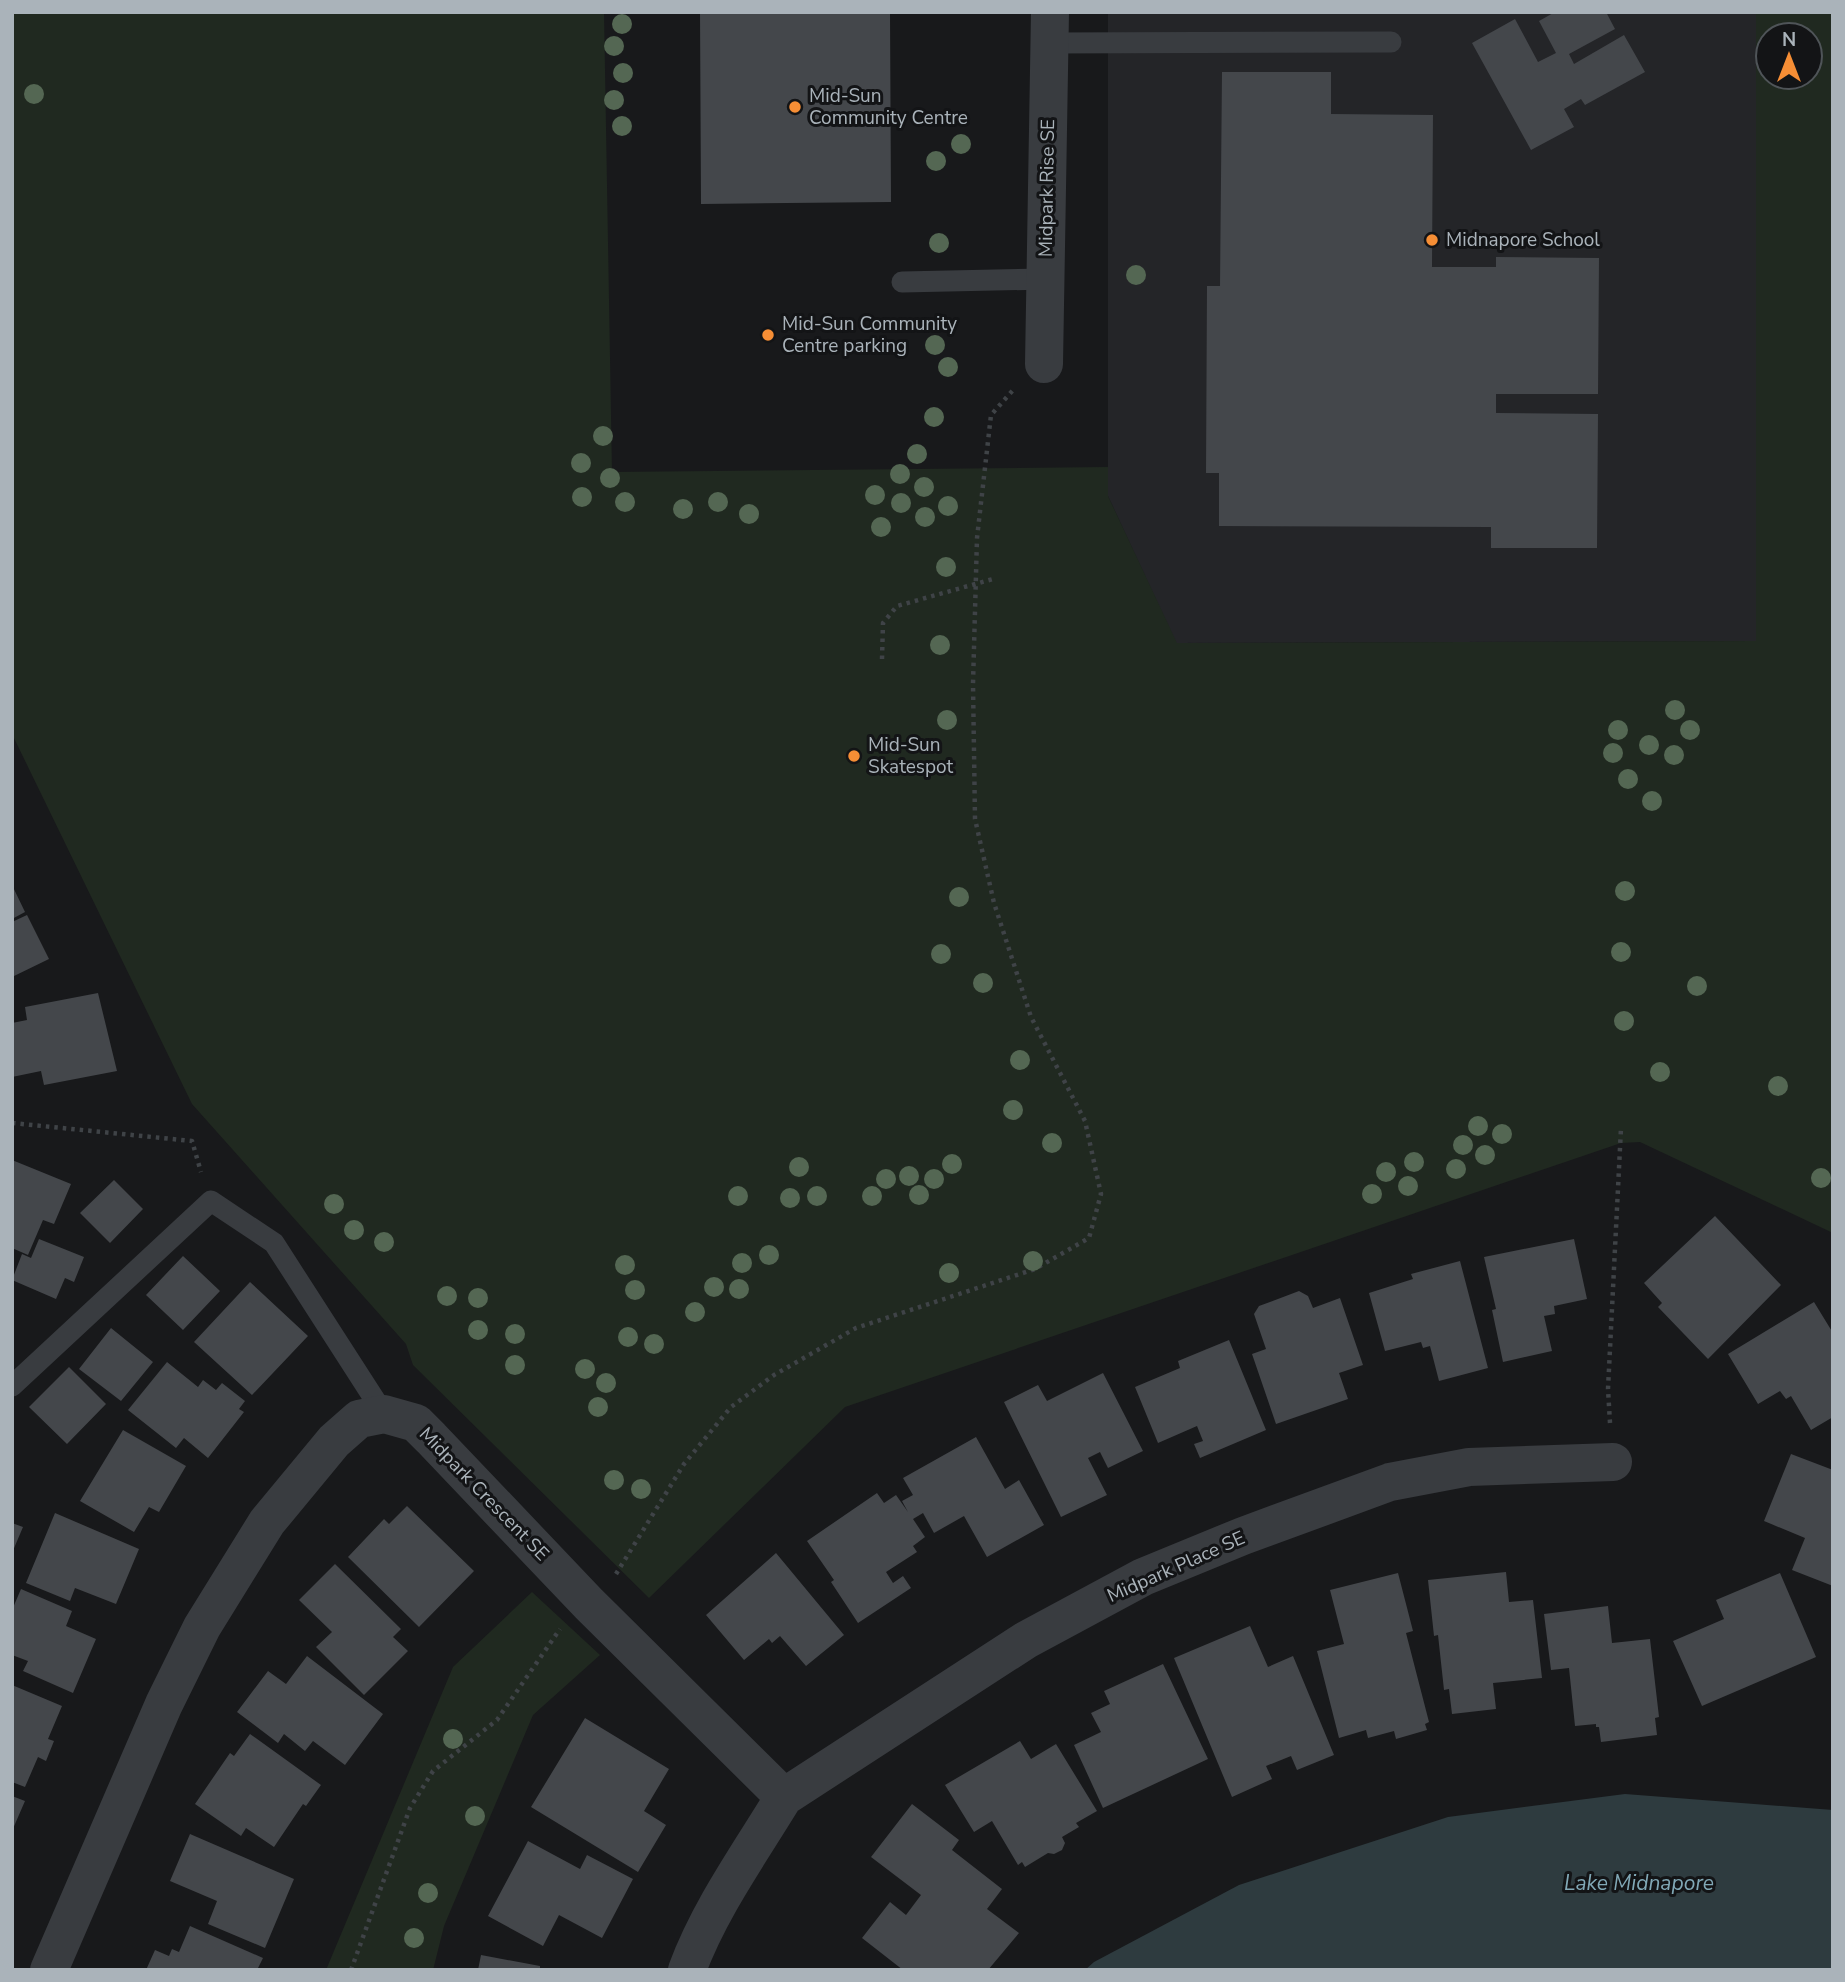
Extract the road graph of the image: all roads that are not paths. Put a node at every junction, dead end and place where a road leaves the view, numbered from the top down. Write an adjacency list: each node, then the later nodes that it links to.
1 (1050, 28): 2 (lane); 3 (street, Midpark Rise SE)
2 (1391, 42)
3 (1046, 279): 4 (lane); 5 (street, Midpark Rise SE)
4 (902, 282)
5 (1044, 364)
6 (12, 1385): 7 (lane)
7 (384, 1414): 9 (street, Midpark Crescent SE); 10 (street)
8 (1614, 1462): 9 (street, Midpark Place SE)
9 (784, 1797): 11 (street)
10 (49, 1970)
11 (687, 1970)

